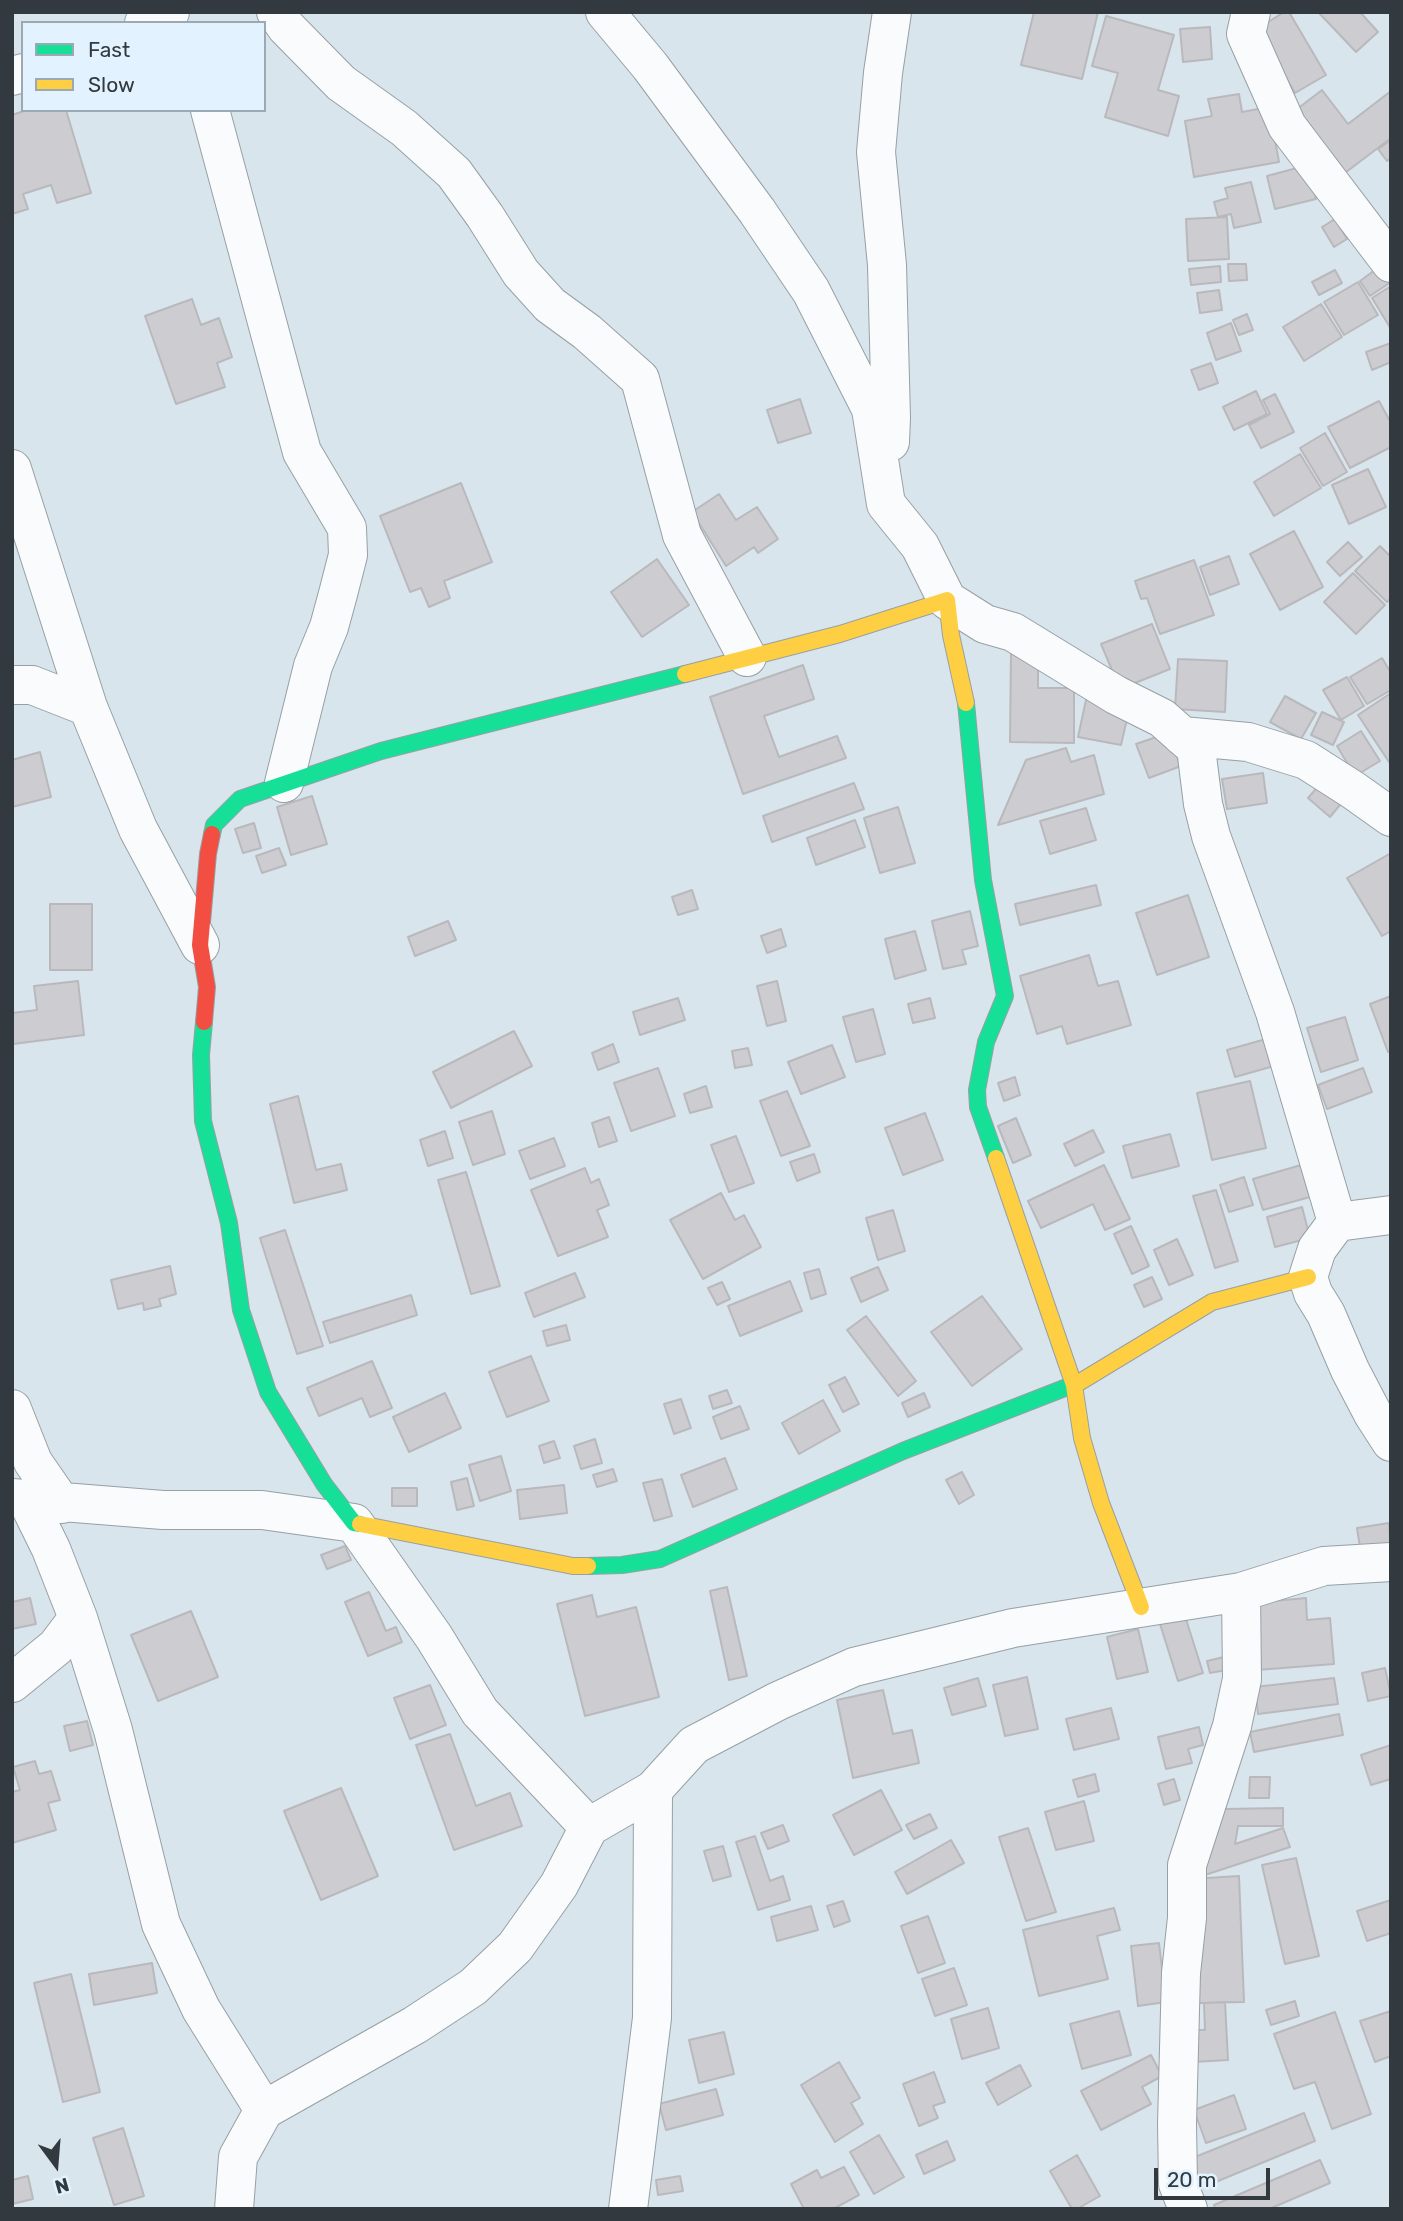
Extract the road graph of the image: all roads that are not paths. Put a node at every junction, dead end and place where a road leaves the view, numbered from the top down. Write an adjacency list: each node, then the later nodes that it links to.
1 (170, 12): 6 (street)
2 (276, 12): 12 (street)
3 (605, 12): 10 (street)
4 (892, 12): 10 (street)
5 (1251, 12): 8 (street)
6 (149, 21)
7 (211, 112): 16 (street)
8 (1391, 263)
9 (12, 469): 14 (street)
10 (886, 505): 11 (street)
11 (947, 600): 12 (street); 15 (street); 22 (street)
12 (747, 657): 16 (street)
13 (12, 685): 14 (street)
14 (88, 707): 18 (street)
15 (1182, 736): 17 (street); 20 (street)
16 (284, 783): 18 (street)
17 (1391, 817)
18 (200, 945): 26 (street)
19 (1391, 1215): 20 (street)
20 (1338, 1222): 21 (street)
21 (1308, 1277): 22 (street); 24 (street)
22 (1074, 1385): 26 (street); 29 (street)
23 (12, 1409): 25 (street)
24 (1391, 1442)
25 (34, 1501): 26 (street); 30 (street)
26 (354, 1523): 33 (street)
27 (1391, 1562): 28 (street)
28 (1241, 1592): 29 (street); 37 (street)
29 (1142, 1607): 32 (street)
30 (78, 1618): 31 (street); 34 (street)
31 (12, 1684)
32 (653, 1790): 33 (street); 36 (street)
33 (589, 1827): 34 (street)
34 (264, 2110): 35 (street)
35 (234, 2209)
36 (628, 2209)
37 (1188, 2209)

